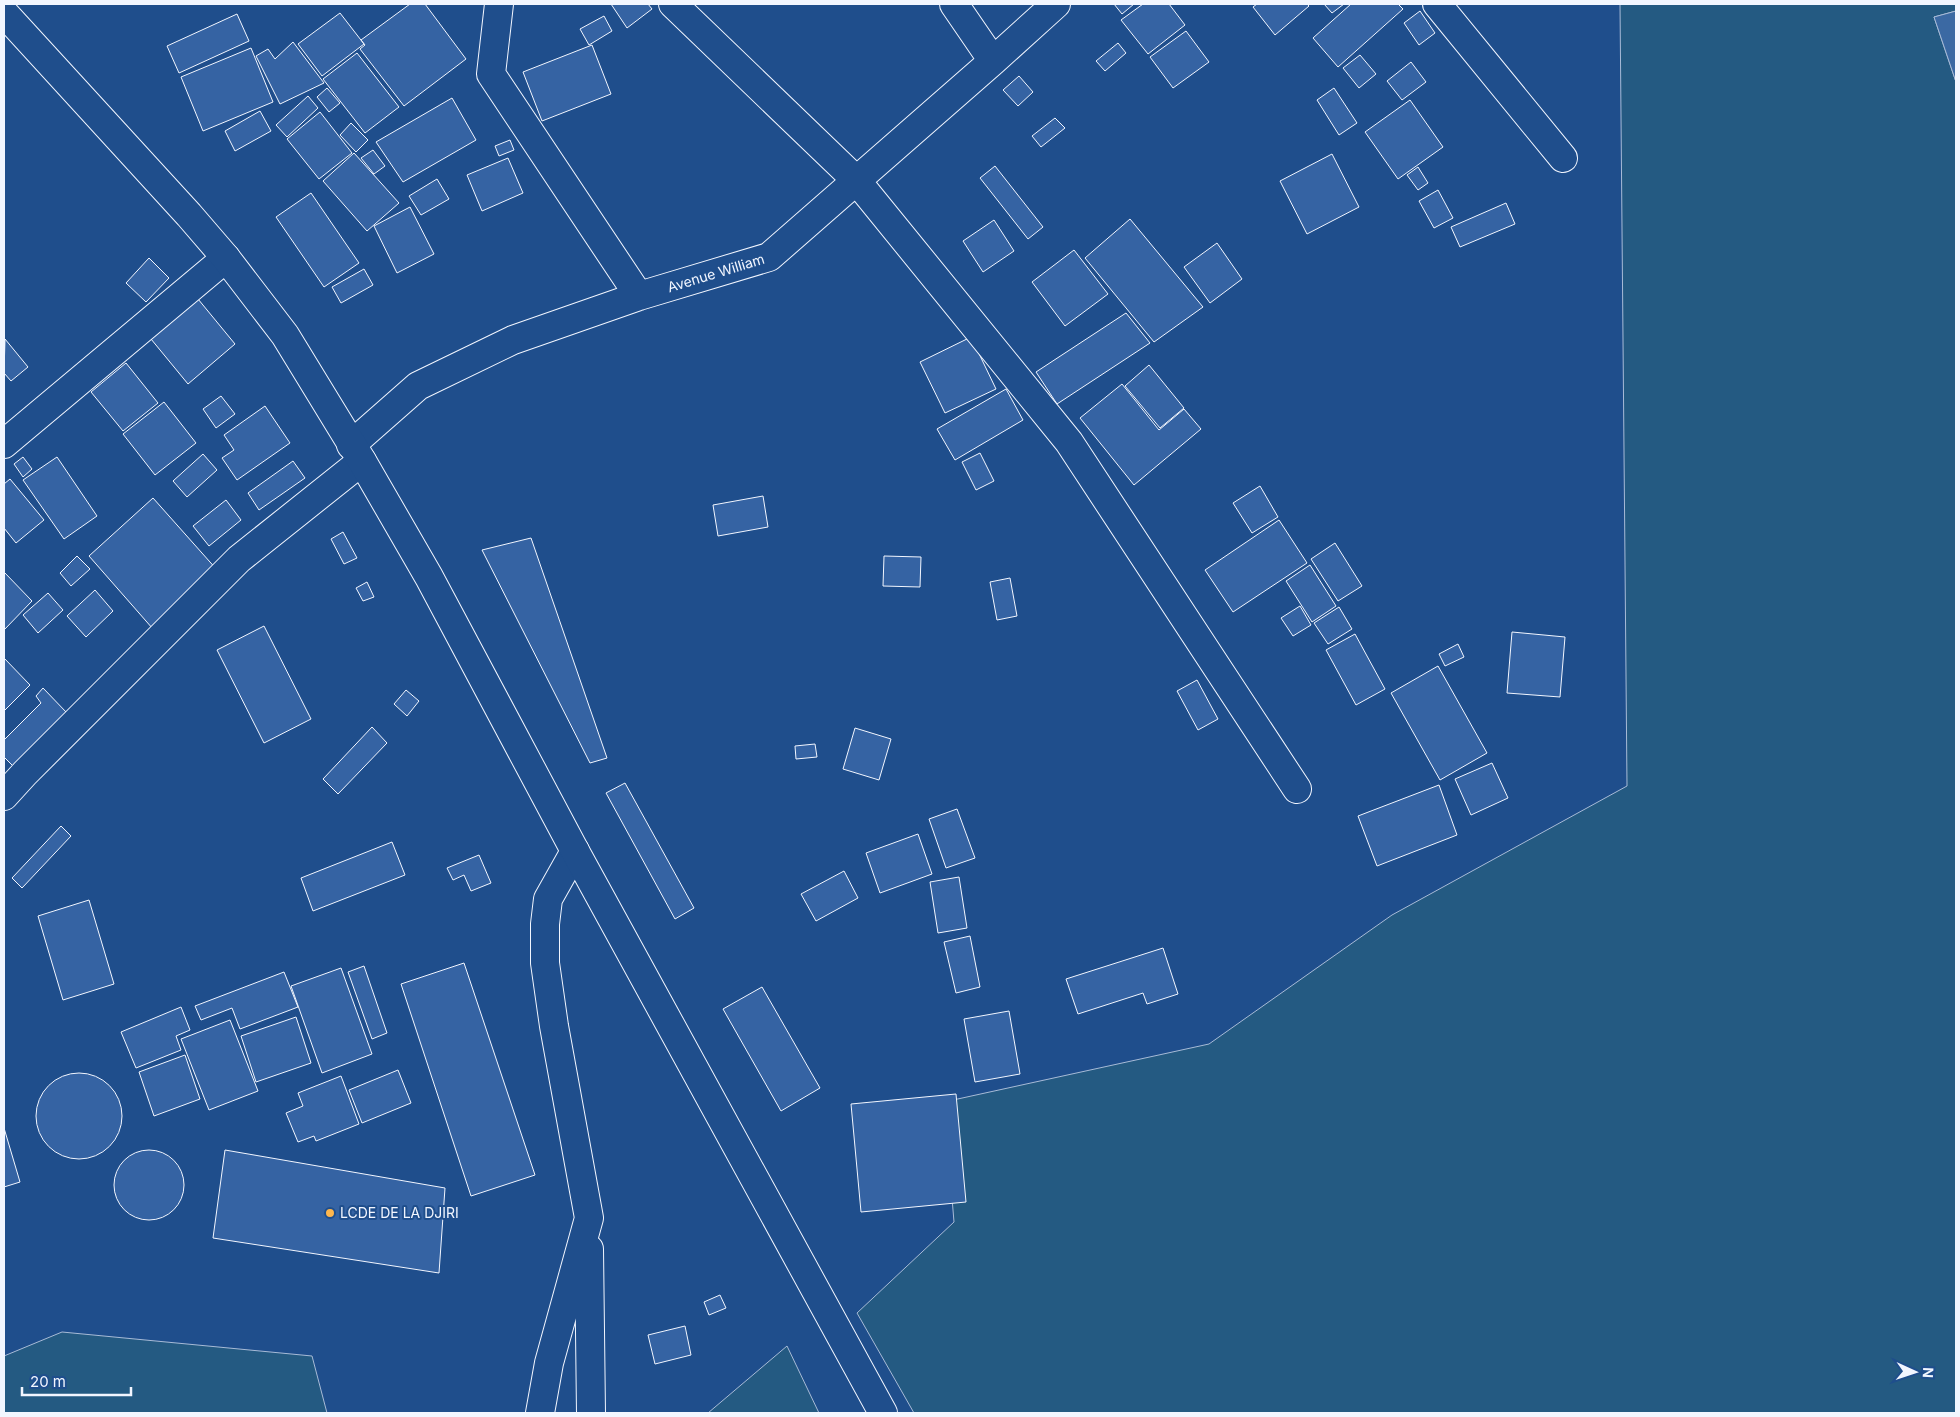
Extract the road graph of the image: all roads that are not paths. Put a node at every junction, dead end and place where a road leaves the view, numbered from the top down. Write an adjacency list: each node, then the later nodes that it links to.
1 (499, 4): 11 (main road)
2 (672, 4): 9 (main road)
3 (954, 4): 7 (main road)
4 (1056, 4): 7 (main road, Avenue William)
5 (1437, 4): 8 (main road)
6 (4, 13): 10 (main road)
7 (993, 61): 9 (main road, Avenue William)
8 (1563, 158)
9 (856, 180): 11 (main road, Avenue William); 14 (main road)
10 (226, 258): 12 (main road); 13 (main road)
11 (639, 296): 13 (main road, Avenue William)
12 (4, 444)
13 (357, 453): 15 (main road, Avenue William); 16 (main road)
14 (1297, 788)
15 (4, 796)
16 (576, 852): 17 (main road); 20 (main road)
17 (589, 1218): 18 (main road); 19 (main road)
18 (540, 1413)
19 (591, 1413)
20 (883, 1413)

